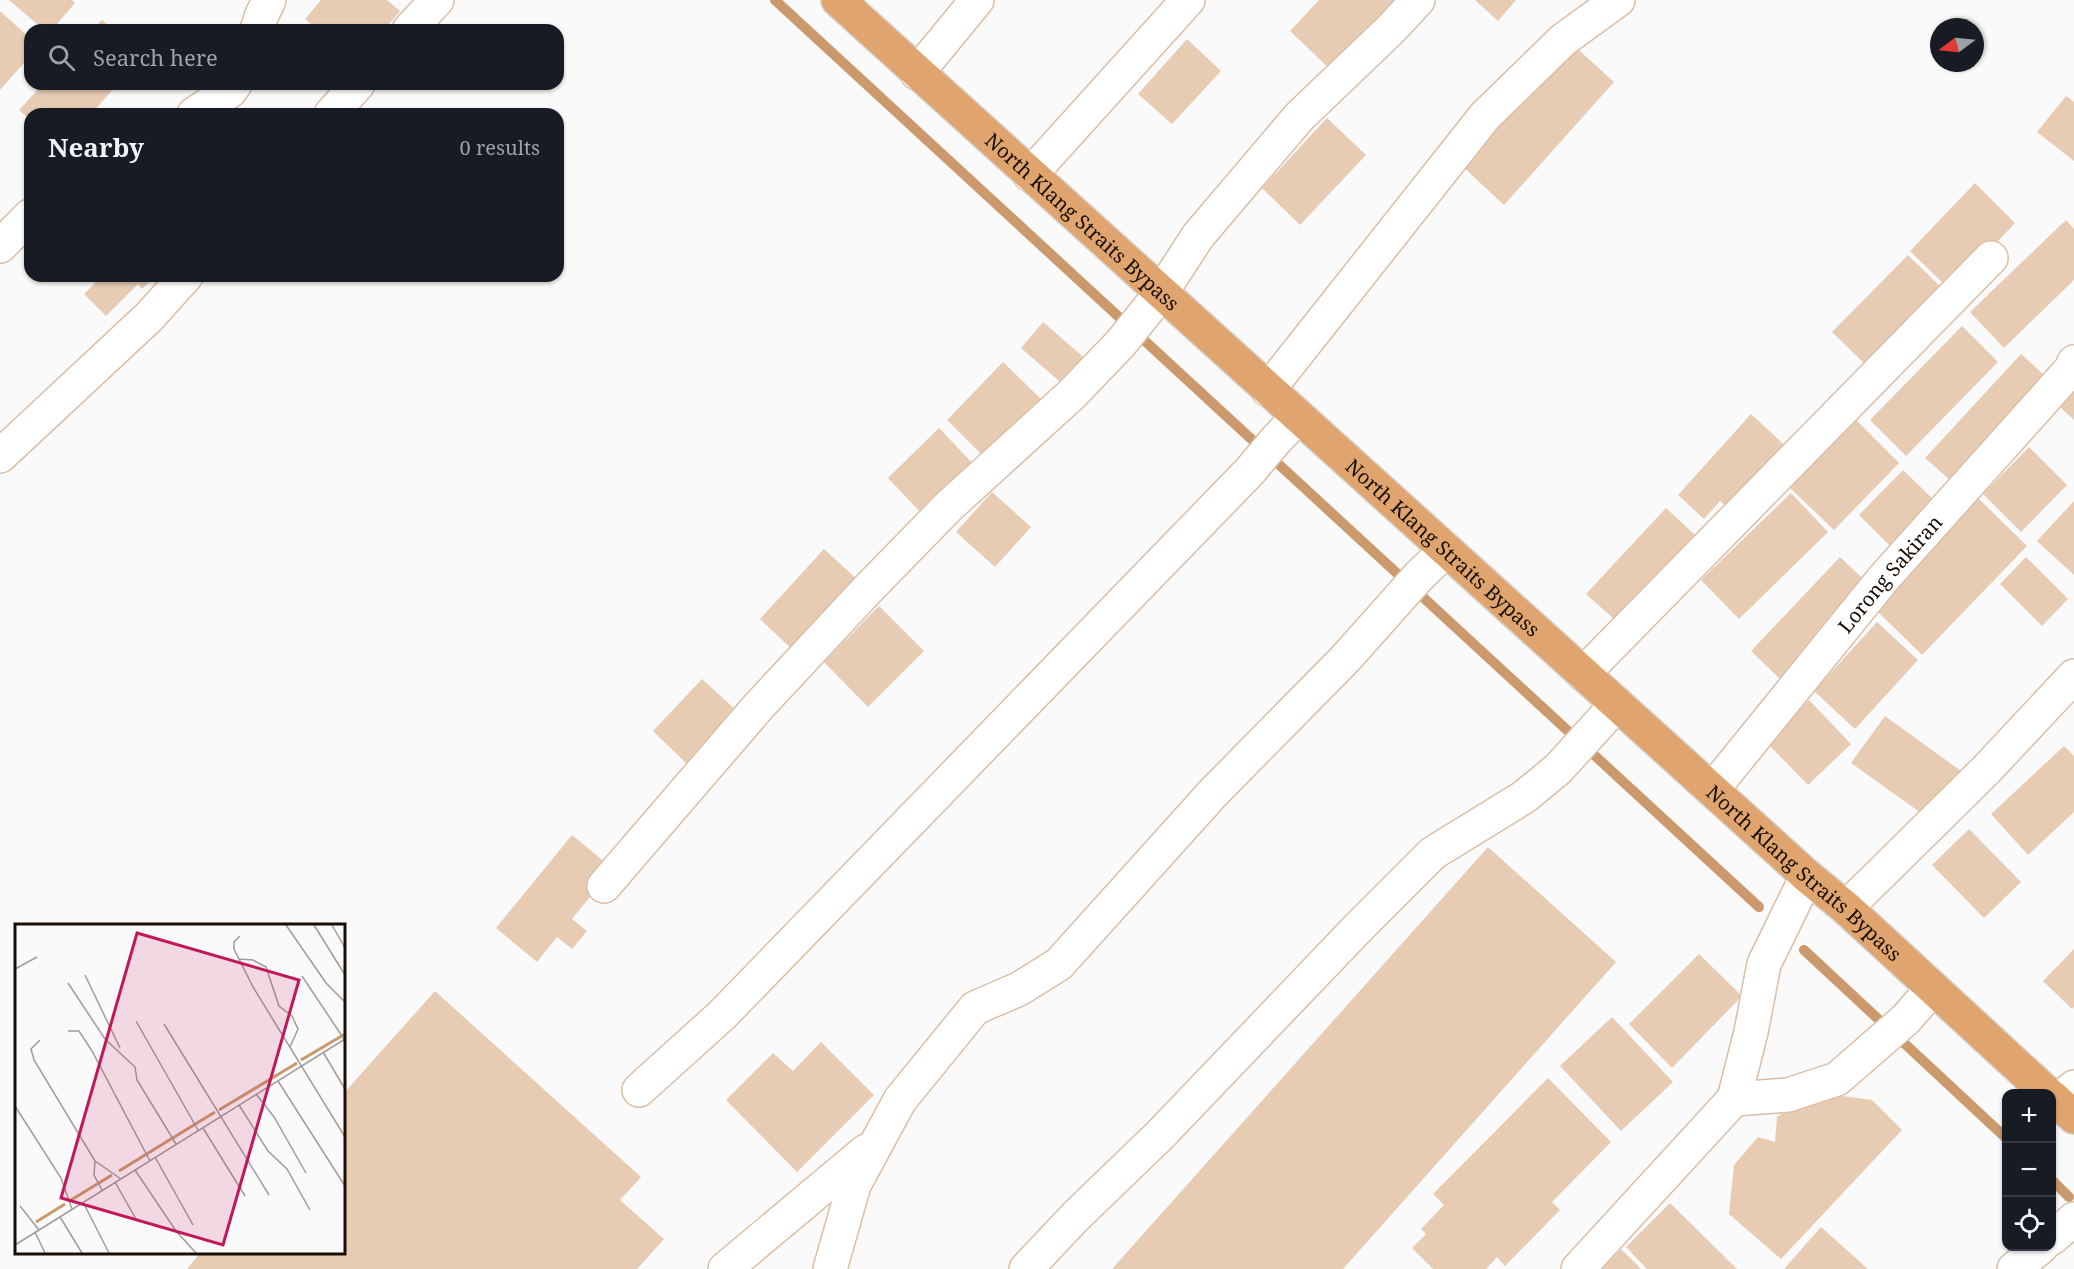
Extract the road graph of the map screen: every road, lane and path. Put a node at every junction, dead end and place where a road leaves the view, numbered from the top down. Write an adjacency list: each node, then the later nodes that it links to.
1 (269, 0): 8 (street)
2 (437, 0): 9 (street)
3 (838, 0): 10 (highway, North Klang Straits Bypass)
4 (977, 0): 10 (street)
5 (1188, 0): 15 (street)
6 (1418, 0): 20 (street)
7 (1618, 0): 22 (street)
8 (259, 24)
9 (415, 24)
10 (917, 73): 15 (highway, North Klang Straits Bypass)
11 (231, 90): 13 (street)
12 (353, 90): 14 (street)
13 (203, 108)
14 (336, 108)
15 (1030, 175): 20 (highway, North Klang Straits Bypass)
16 (24, 222): 17 (street)
17 (0, 246)
18 (1991, 258): 26 (street)
19 (181, 282): 24 (street)
20 (1161, 293): 22 (highway, North Klang Straits Bypass); 31 (street)
21 (2074, 362): 29 (street, Lorong Sakiran)
22 (1268, 390): 23 (highway, North Klang Straits Bypass)
23 (1299, 417): 25 (highway, North Klang Straits Bypass); 34 (street)
24 (0, 456)
25 (1446, 550): 26 (highway, North Klang Straits Bypass); 37 (street)
26 (1583, 674): 28 (highway, North Klang Straits Bypass)
27 (2074, 676): 32 (street)
28 (1617, 704): 29 (highway, North Klang Straits Bypass); 43 (street)
29 (1712, 790): 30 (highway, North Klang Straits Bypass)
30 (1807, 876): 32 (highway, North Klang Straits Bypass); 35 (street)
31 (604, 886)
32 (1846, 908): 33 (highway, North Klang Straits Bypass)
33 (1932, 989): 35 (street); 36 (highway, North Klang Straits Bypass)
34 (639, 1090)
35 (1734, 1099): 44 (street)
36 (2061, 1099)
37 (878, 1140): 41 (street); 42 (street)
38 (2074, 1219): 39 (street)
39 (2056, 1235)
40 (2036, 1251): 45 (street)
41 (726, 1269)
42 (830, 1269)
43 (1026, 1269)
44 (1578, 1269)
45 (2014, 1269)

